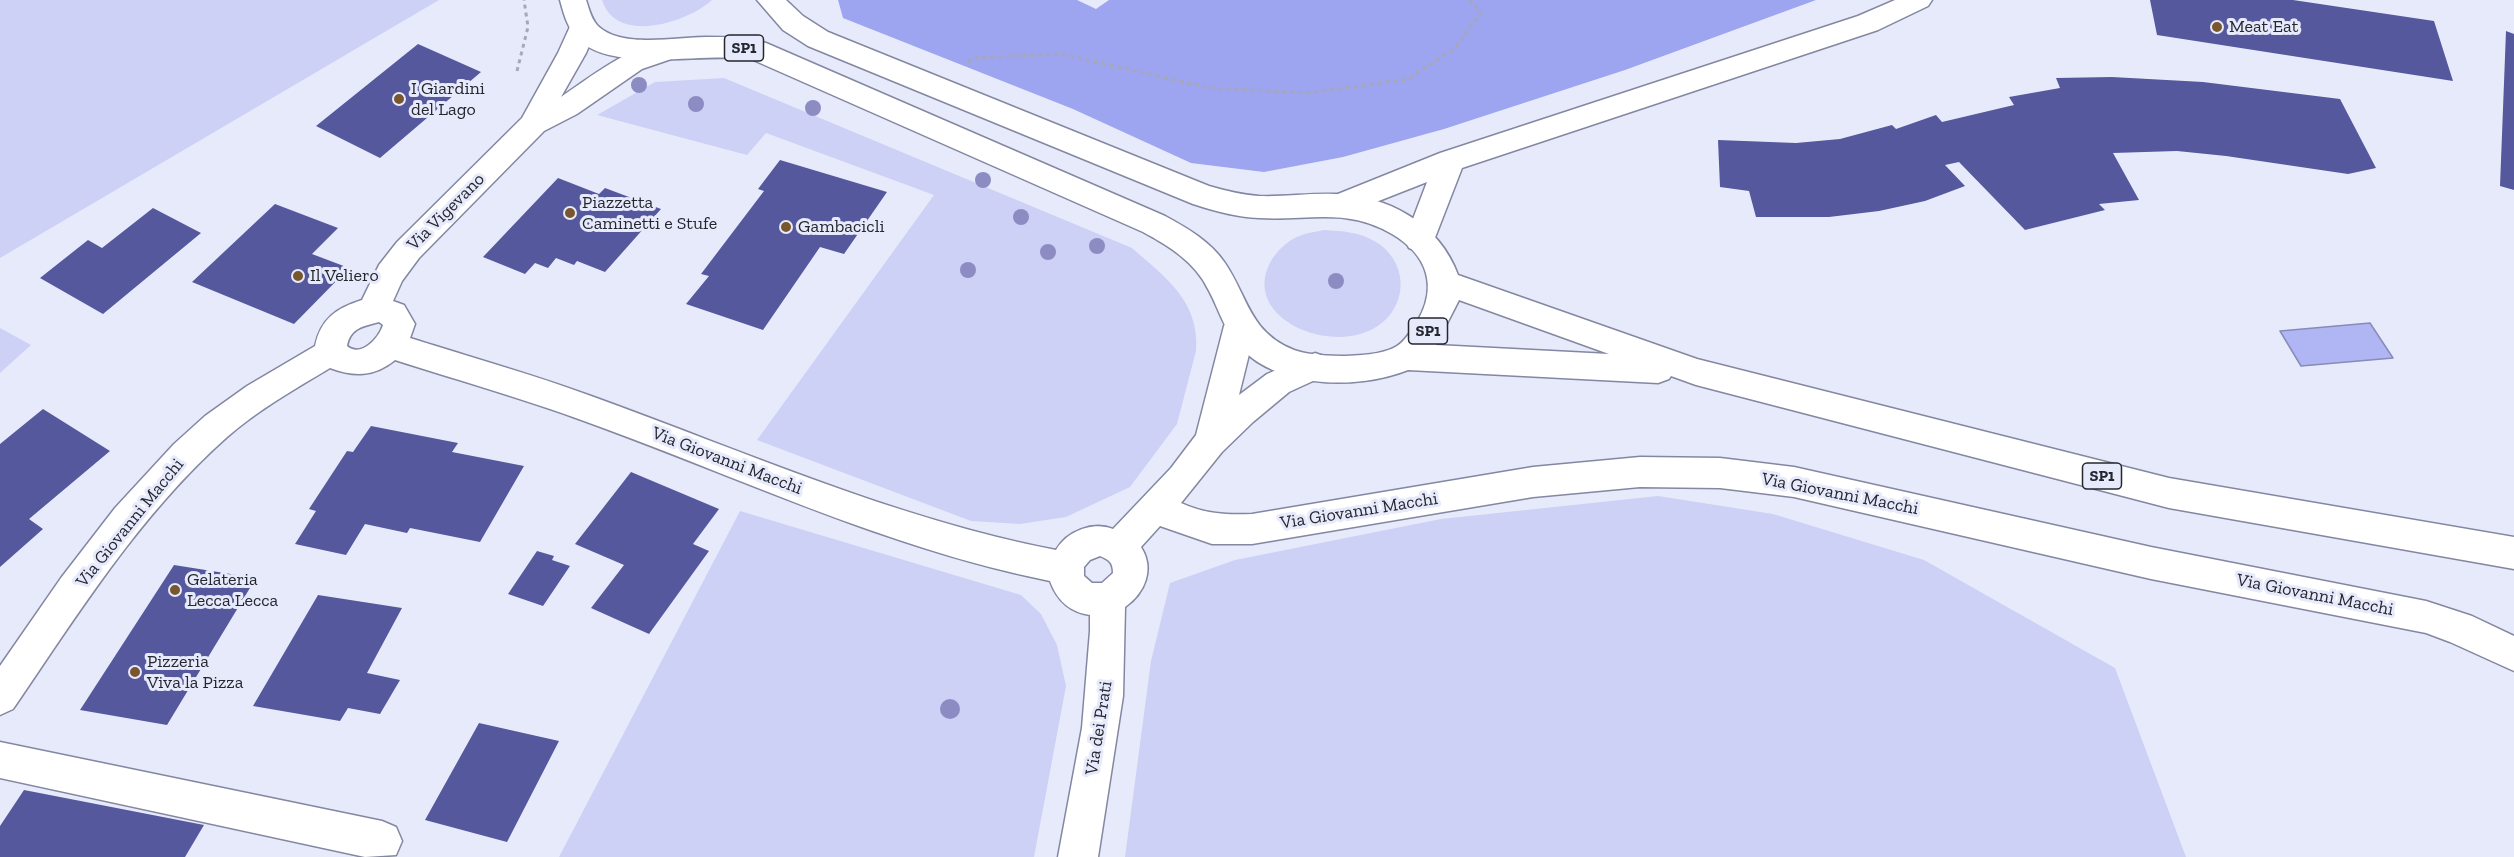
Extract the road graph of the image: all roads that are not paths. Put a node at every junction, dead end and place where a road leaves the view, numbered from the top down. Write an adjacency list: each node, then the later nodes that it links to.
1 (573, 0): 4 (street)
2 (770, 0): 8 (street)
3 (1919, 0): 7 (street)
4 (583, 27): 5 (street, SP1); 6 (street, Via Vigevano)
5 (667, 50): 6 (street, Via Vigevano); 12 (street, SP1)
6 (534, 124): 11 (street, Via Vigevano)
7 (1450, 161): 8 (street); 9 (street)
8 (1342, 204): 9 (street)
9 (1420, 240): 10 (street)
10 (1446, 284): 15 (street, SP1); 17 (street, SP1)
11 (372, 311): 13 (street); 14 (street)
12 (1240, 326): 16 (street, SP1); 18 (street)
13 (390, 345): 14 (street); 22 (street, Via Giovanni Macchi)
14 (333, 351): 25 (street, Via Giovanni Macchi)
15 (1406, 357): 16 (street, SP1); 17 (street, SP1)
16 (1315, 366): 18 (street)
17 (1696, 372): 21 (street, SP1)
18 (1210, 442): 19 (street)
19 (1156, 508): 20 (street); 24 (street, Via Giovanni Macchi)
20 (1119, 547): 22 (street); 23 (street)
21 (2514, 553)
22 (1065, 568): 23 (street)
23 (1107, 598): 28 (street, Via dei Prati)
24 (2514, 654)
25 (4, 683)
26 (0, 760): 27 (street)
27 (382, 841)
28 (1078, 857)

